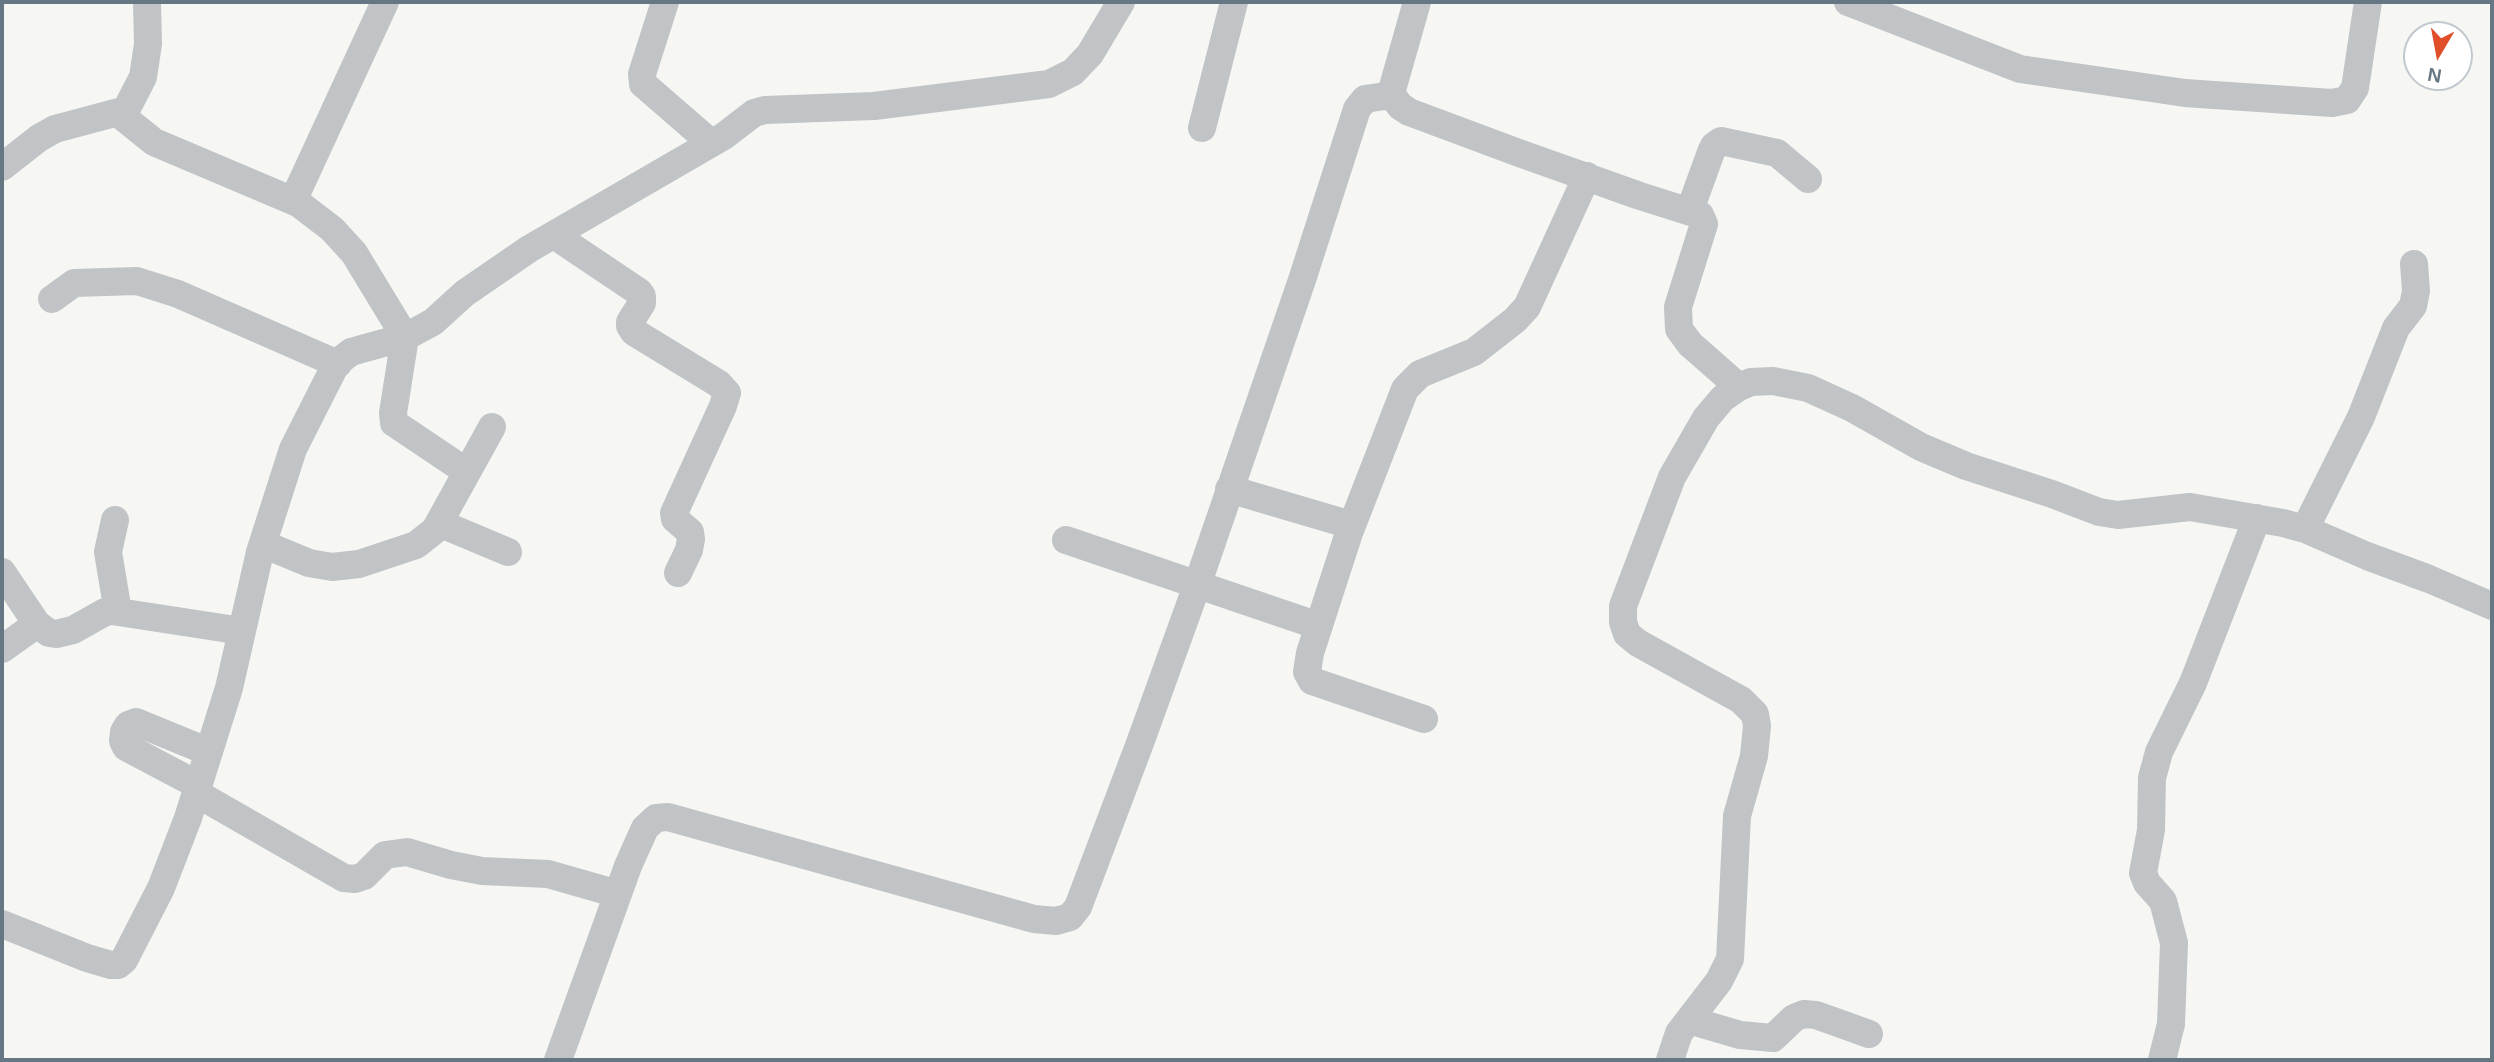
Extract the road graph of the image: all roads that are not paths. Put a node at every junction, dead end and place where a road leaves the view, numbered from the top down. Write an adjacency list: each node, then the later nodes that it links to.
1 (148, 2): 10 (street)
2 (385, 2): 16 (street)
3 (665, 2): 12 (street)
4 (1121, 2): 12 (street)
5 (1234, 2): 11 (street)
6 (1417, 2): 9 (street)
7 (1848, 2): 8 (street)
8 (2368, 2)
9 (1392, 95): 14 (street); 26 (street)
10 (118, 113): 13 (street); 16 (street)
11 (1202, 128)
12 (711, 143): 18 (street)
13 (2, 167)
14 (1587, 176): 17 (street); 30 (street)
15 (1808, 179): 17 (street)
16 (293, 201): 21 (street)
17 (1690, 210): 23 (street)
18 (554, 235): 21 (street); 36 (street)
19 (2414, 264): 31 (street)
20 (52, 299): 22 (street)
21 (405, 337): 22 (street); 25 (street)
22 (338, 364): 33 (street)
23 (1738, 387): 27 (street); 49 (street)
24 (492, 427): 25 (street)
25 (467, 472): 29 (street)
26 (1229, 489): 30 (street); 37 (street)
27 (2257, 518): 31 (street); 54 (street)
28 (115, 520): 39 (street)
29 (439, 523): 33 (street); 34 (street)
30 (1351, 525): 41 (street)
31 (2305, 529): 38 (street)
32 (1066, 540): 37 (street)
33 (263, 544): 42 (street)
34 (508, 552)
35 (2, 572): 40 (street)
36 (678, 573)
37 (1198, 583): 41 (street); 47 (street)
38 (2492, 606)
39 (118, 612): 40 (street); 42 (street)
40 (37, 624): 43 (street)
41 (1319, 626): 44 (street)
42 (242, 631): 45 (street)
43 (2, 649)
44 (1424, 719)
45 (209, 752): 46 (street); 46 (street)
46 (197, 789): 47 (street); 48 (street)
47 (618, 894): 52 (street)
48 (2, 923)
49 (1689, 1020): 51 (street); 53 (street)
50 (1869, 1034): 51 (street)
51 (1777, 1047)
52 (558, 1060)
53 (1670, 1060)
54 (2162, 1060)

